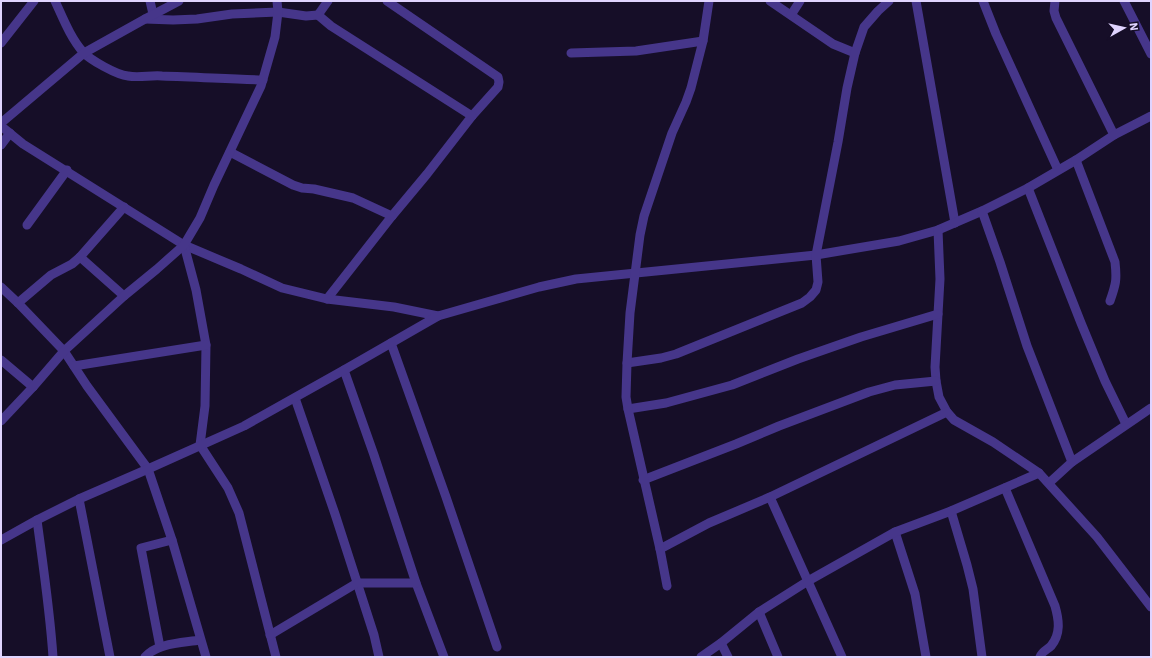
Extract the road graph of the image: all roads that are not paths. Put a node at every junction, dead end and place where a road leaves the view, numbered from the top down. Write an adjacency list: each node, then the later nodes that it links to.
1 (34, 1): 21 (street)
2 (56, 1): 24 (street)
3 (150, 1): 19 (street)
4 (179, 1): 19 (street)
5 (277, 1): 16 (street)
6 (328, 1): 17 (street)
7 (387, 1): 27 (street)
8 (709, 1): 20 (street)
9 (770, 1): 18 (street)
10 (800, 1): 18 (street)
11 (889, 1): 23 (street)
12 (916, 1): 41 (street)
13 (983, 1): 36 (street)
14 (1055, 1): 31 (street)
15 (1124, 1): 25 (street)
16 (278, 12): 17 (street); 19 (street); 26 (street)
17 (318, 15): 27 (street)
18 (792, 15): 23 (street)
19 (149, 17): 24 (street)
20 (703, 41): 22 (street); 47 (street)
21 (1, 42)
22 (571, 53)
23 (855, 53): 45 (street)
24 (84, 54): 26 (street); 29 (street)
25 (1151, 54)
26 (263, 80): 33 (street)
27 (472, 116): 40 (street)
28 (1151, 116): 31 (street)
29 (1, 125): 30 (street)
30 (10, 133): 32 (street); 35 (street)
31 (1114, 135): 34 (street)
32 (1, 145)
33 (230, 152): 40 (street); 44 (street)
34 (1076, 160): 36 (street); 51 (street)
35 (67, 170): 38 (street); 42 (street)
36 (1058, 170): 37 (street)
37 (1028, 188): 39 (street); 69 (street)
38 (124, 207): 44 (street); 46 (street)
39 (982, 211): 41 (street); 71 (street)
40 (392, 216): 50 (street)
41 (955, 222): 43 (street)
42 (27, 225)
43 (938, 230): 45 (street); 53 (street)
44 (184, 245): 49 (street); 50 (street); 56 (street)
45 (816, 255): 47 (street); 59 (street)
46 (80, 257): 49 (street); 52 (street)
47 (635, 273): 54 (street); 59 (street)
48 (1, 287): 52 (street)
49 (124, 296): 57 (street)
50 (327, 299): 54 (street)
51 (1110, 301)
52 (18, 303): 57 (street)
53 (938, 314): 62 (street); 66 (street)
54 (438, 316): 55 (street)
55 (391, 343): 61 (street); 95 (street)
56 (206, 345): 60 (street); 70 (street)
57 (64, 351): 60 (street); 63 (street)
58 (1, 360): 63 (street)
59 (627, 363): 66 (street)
60 (74, 366): 72 (street)
61 (344, 370): 64 (street); 87 (street)
62 (936, 381): 67 (street); 74 (street)
63 (33, 388): 68 (street)
64 (296, 398): 70 (street); 86 (street)
65 (1151, 408): 69 (street)
66 (628, 409): 74 (street)
67 (947, 412): 73 (street); 77 (street)
68 (1, 421)
69 (1126, 424): 71 (street)
70 (200, 445): 72 (street); 91 (street)
71 (1072, 462): 75 (street)
72 (148, 469): 78 (street); 83 (street)
73 (1039, 473): 75 (street); 76 (street)
74 (643, 480): 84 (street)
75 (1049, 483): 89 (street)
76 (1005, 488): 79 (street); 109 (street)
77 (770, 497): 84 (street); 85 (street)
78 (79, 499): 80 (street); 97 (street)
79 (951, 511): 81 (street); 108 (street)
80 (37, 520): 82 (street); 96 (street)
81 (895, 532): 85 (street); 107 (street)
82 (1, 540)
83 (172, 540): 92 (street); 94 (street)
84 (660, 549): 88 (street)
85 (808, 581): 90 (street); 106 (street)
86 (357, 583): 87 (street); 91 (street); 101 (street)
87 (416, 583): 102 (street)
88 (667, 586)
89 (1151, 608)
90 (758, 612): 93 (street); 105 (street)
91 (270, 635): 100 (street)
92 (200, 640): 94 (street); 99 (street)
93 (721, 643): 103 (street); 104 (street)
94 (160, 647): 98 (street)
95 (497, 647)
96 (53, 657)
97 (110, 657)
98 (145, 657)
99 (206, 657)
100 (276, 657)
101 (379, 657)
102 (444, 657)
103 (701, 657)
104 (728, 657)
105 (778, 657)
106 (842, 657)
107 (926, 657)
108 (982, 657)
109 (1040, 657)

